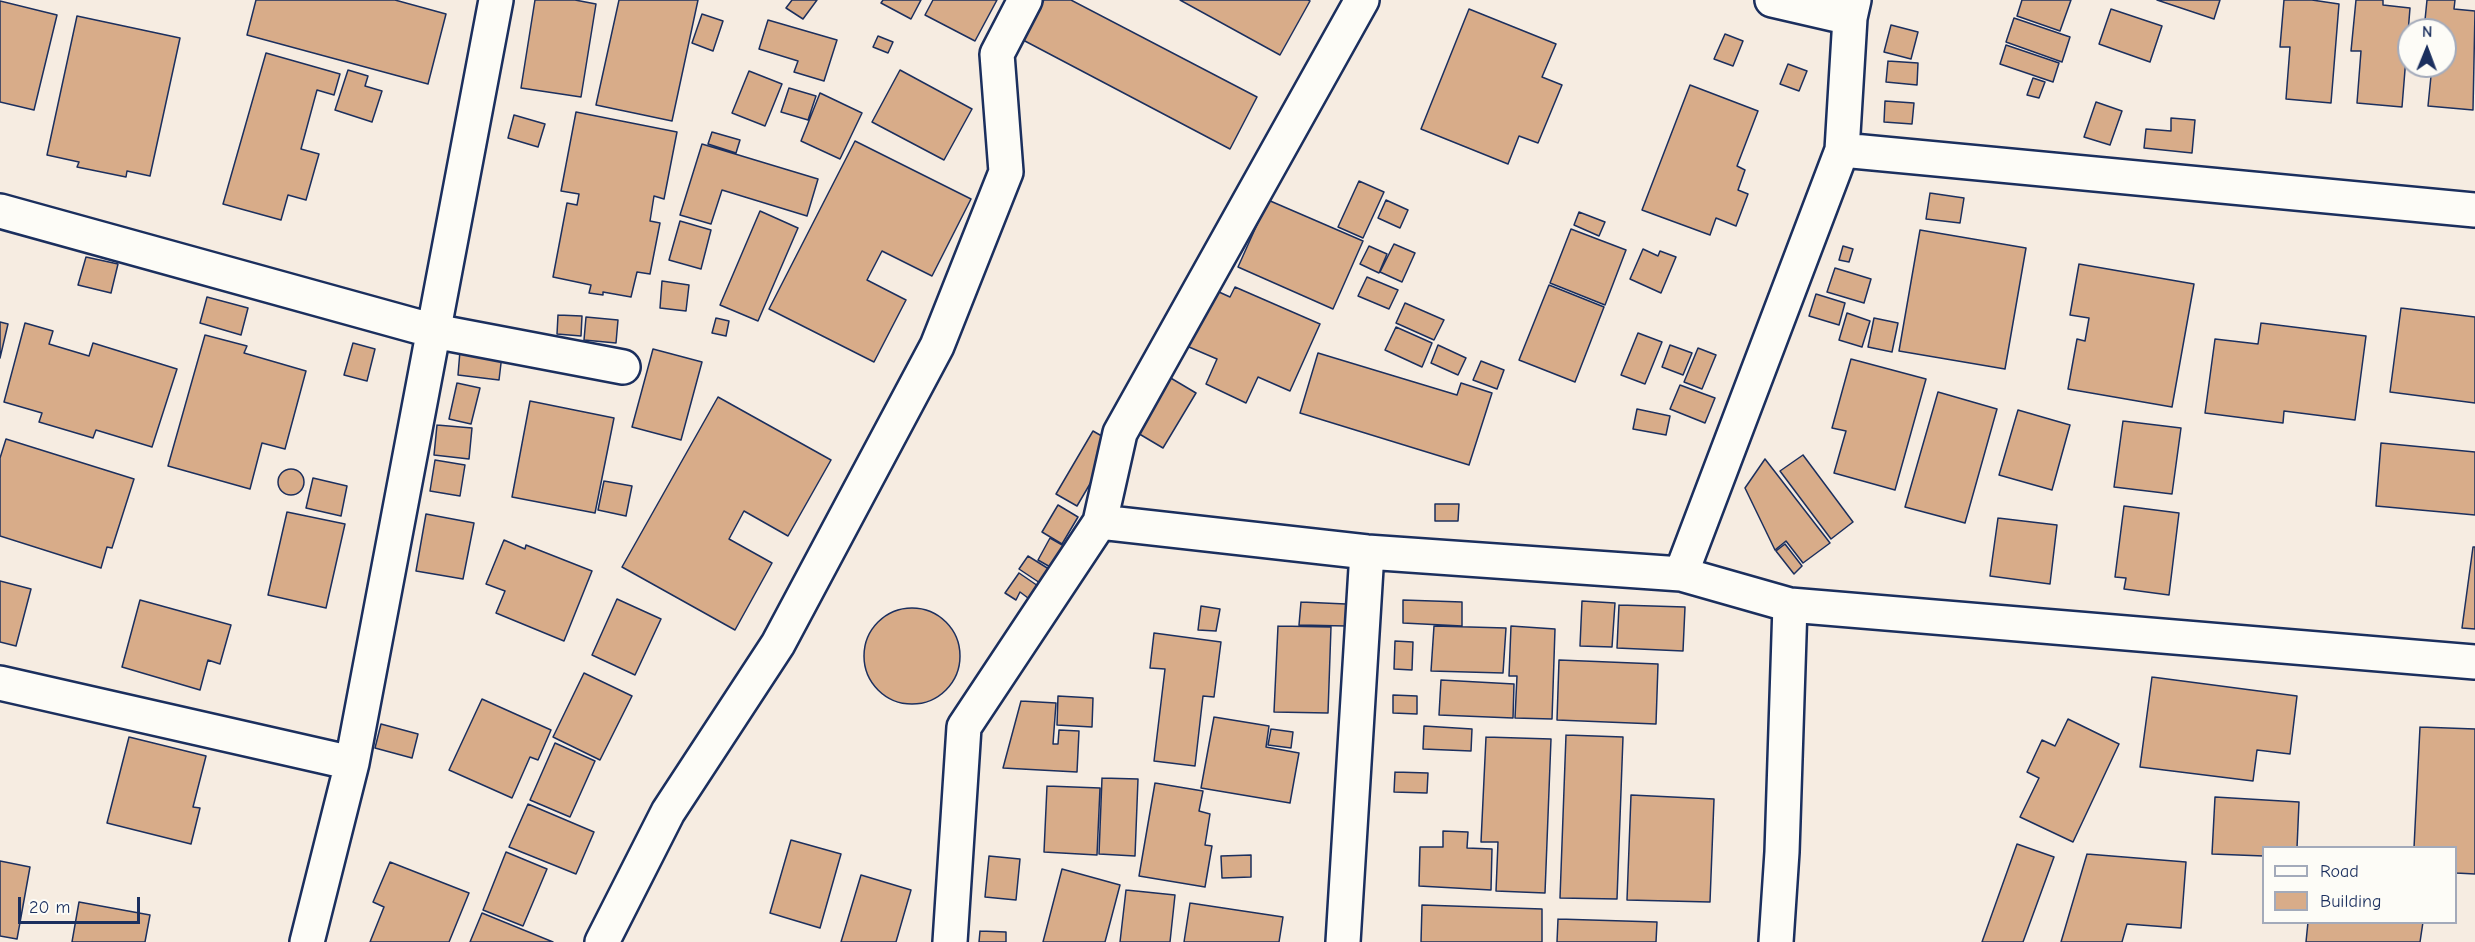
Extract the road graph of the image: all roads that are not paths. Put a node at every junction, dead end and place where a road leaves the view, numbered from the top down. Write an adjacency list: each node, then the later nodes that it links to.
1 (496, 0): 9 (street)
2 (1025, 0): 19 (street)
3 (1362, 0): 11 (street)
4 (1772, 0): 5 (street)
5 (1852, 9): 6 (street)
6 (1842, 150): 7 (street); 13 (street)
7 (2475, 210)
8 (0, 211): 9 (street)
9 (434, 330): 10 (street); 17 (street)
10 (624, 367)
11 (1100, 522): 12 (street); 20 (street)
12 (1367, 552): 13 (street); 21 (street)
13 (1681, 574): 14 (street)
14 (1790, 605): 15 (street); 22 (street)
15 (2475, 662)
16 (0, 683): 17 (street)
17 (352, 763): 18 (street)
18 (307, 942)
19 (602, 942)
20 (950, 942)
21 (1343, 942)
22 (1776, 942)

